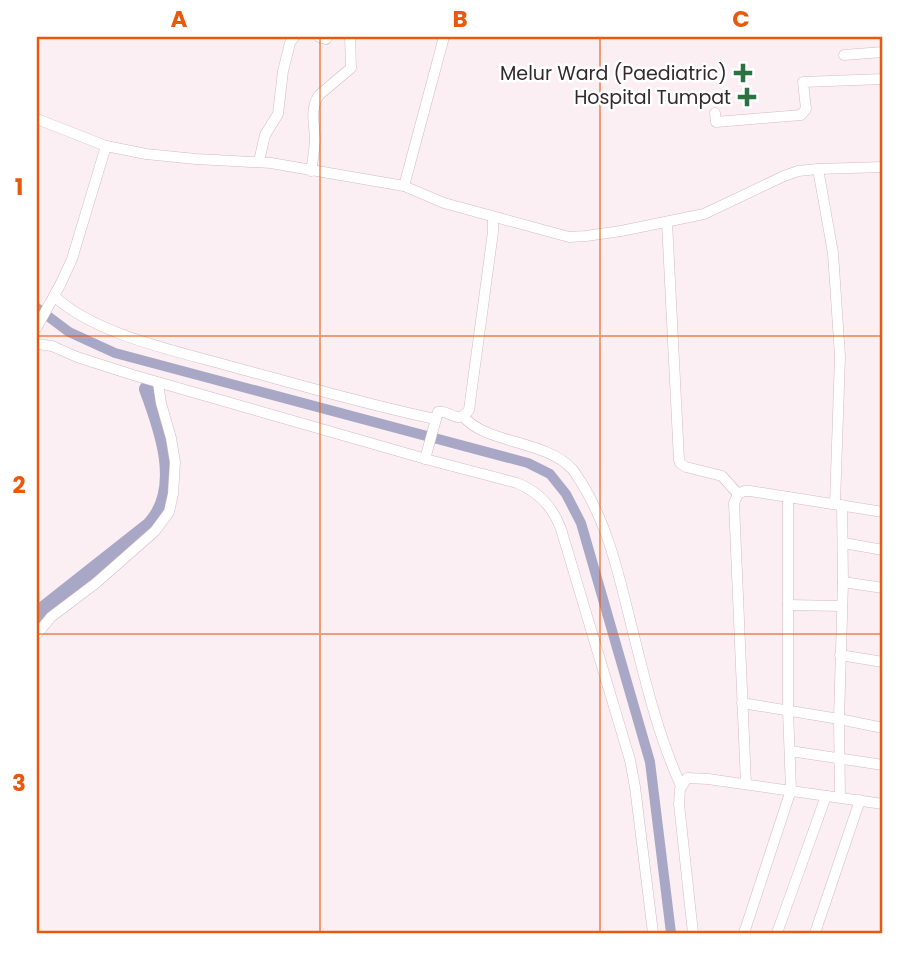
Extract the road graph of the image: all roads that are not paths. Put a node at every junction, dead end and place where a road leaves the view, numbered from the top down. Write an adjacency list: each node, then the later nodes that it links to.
1 (294, 37): 12 (street)
2 (319, 37): 3 (street)
3 (327, 37)
4 (350, 37): 15 (street)
5 (444, 37): 16 (street)
6 (883, 52): 7 (street)
7 (844, 55)
8 (883, 79): 9 (street)
9 (715, 113)
10 (37, 119): 11 (street)
11 (106, 146): 12 (street); 19 (street)
12 (259, 161): 15 (street)
13 (883, 167): 14 (street)
14 (818, 169): 18 (street); 28 (street)
15 (312, 171): 16 (street)
16 (404, 186): 17 (street)
17 (493, 217): 18 (street); 23 (street)
18 (667, 222): 26 (street)
19 (52, 299): 20 (street); 24 (street)
20 (37, 327)
21 (37, 344): 22 (street)
22 (158, 383): 25 (street); 36 (street)
23 (463, 416): 24 (street); 47 (street)
24 (434, 422): 25 (street)
25 (426, 454): 53 (street)
26 (738, 494): 27 (street); 39 (street)
27 (788, 497): 28 (street); 34 (street)
28 (839, 505): 29 (street); 30 (street)
29 (883, 512)
30 (844, 543): 31 (street); 32 (street)
31 (883, 550)
32 (844, 582): 33 (street); 35 (street)
33 (883, 588)
34 (788, 604): 35 (street); 40 (street)
35 (842, 606): 37 (street)
36 (37, 634)
37 (840, 655): 38 (street); 41 (street)
38 (883, 662)
39 (742, 703): 40 (street); 46 (street)
40 (788, 710): 41 (street); 43 (street)
41 (839, 719): 42 (street); 44 (street)
42 (883, 728)
43 (790, 751): 44 (street); 48 (street)
44 (839, 758): 45 (street); 50 (street)
45 (883, 765)
46 (746, 784): 47 (street); 48 (street)
47 (681, 786): 54 (street)
48 (791, 790): 49 (street); 55 (street)
49 (826, 796): 50 (street); 56 (street)
50 (841, 797): 51 (street)
51 (860, 800): 52 (street); 57 (street)
52 (883, 804)
53 (653, 933)
54 (693, 933)
55 (744, 933)
56 (777, 933)
57 (815, 933)

